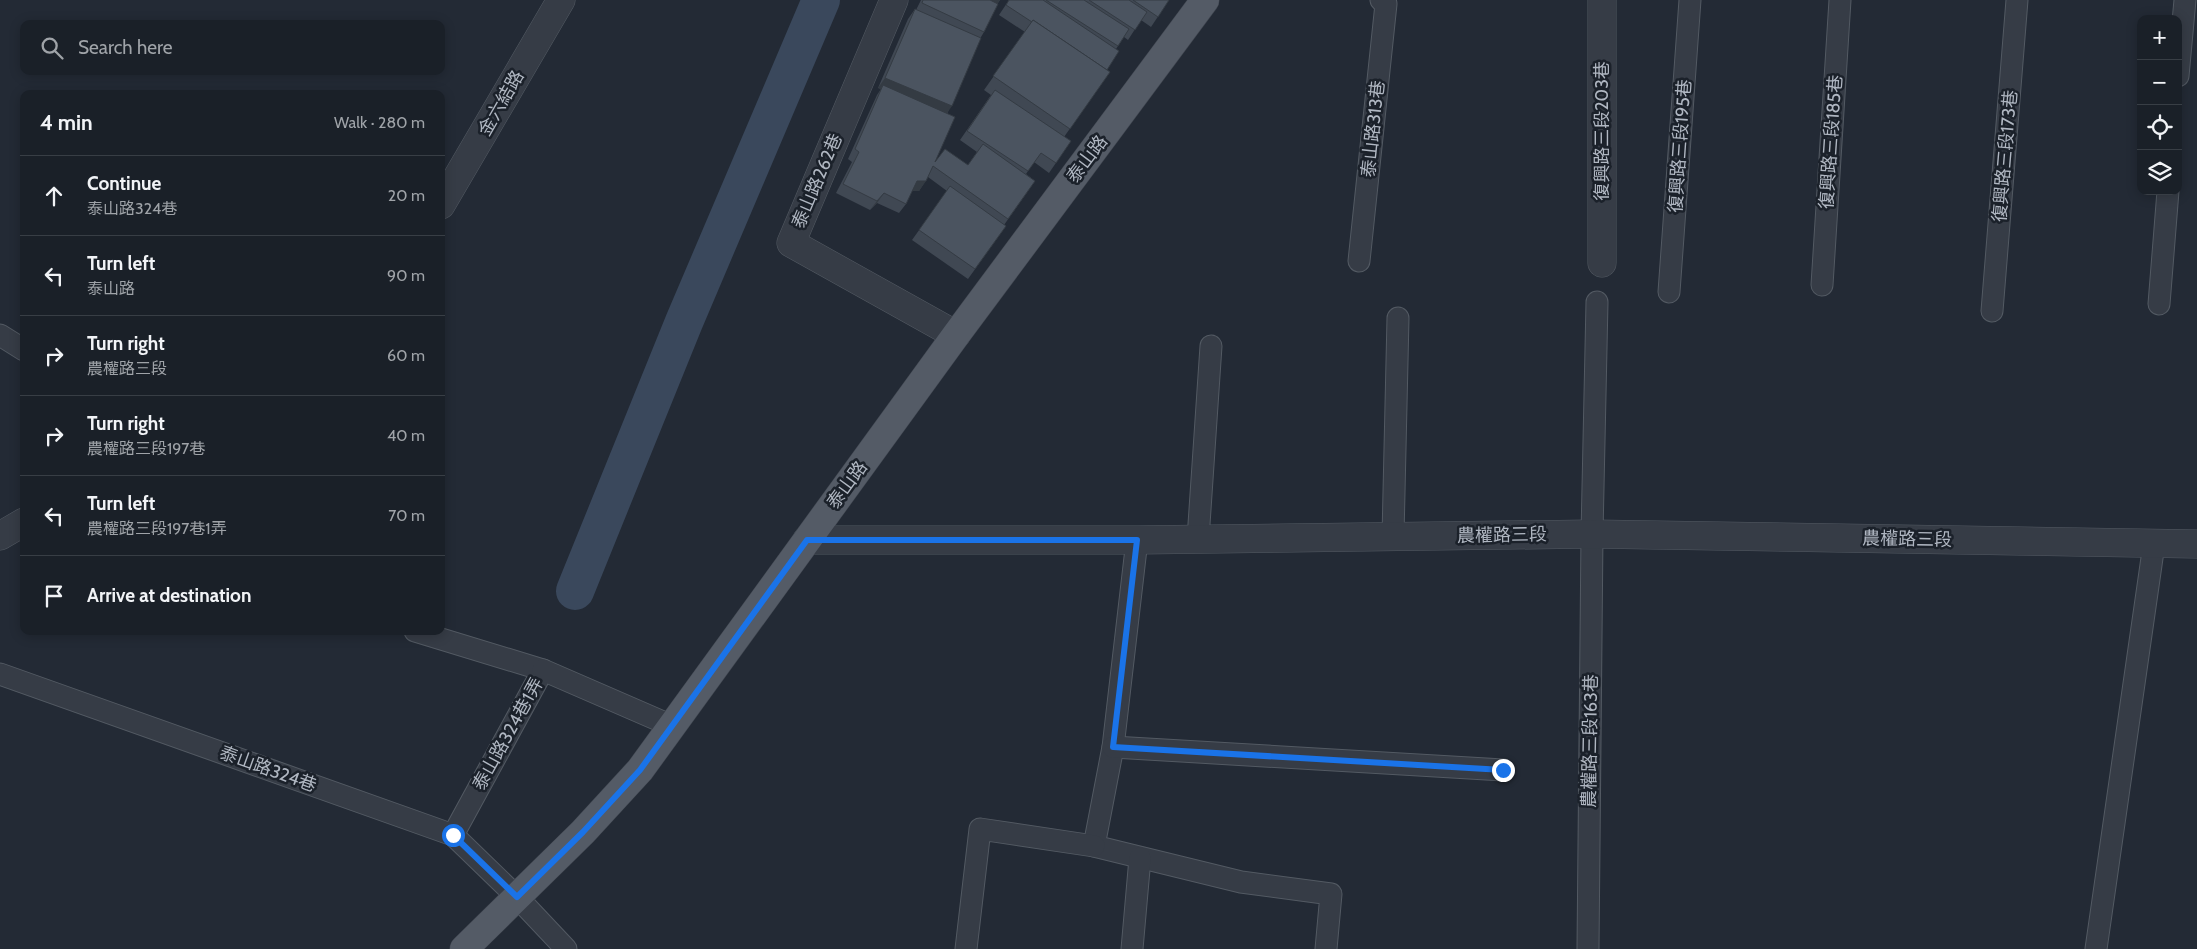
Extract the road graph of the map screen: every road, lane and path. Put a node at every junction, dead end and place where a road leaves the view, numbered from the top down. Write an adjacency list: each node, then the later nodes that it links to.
1 (561, 0): 12 (street, 金六結路)
2 (894, 0): 22 (street, 泰山路262巷)
3 (1205, 0): 22 (main road, 泰山路)
4 (1381, 0): 13 (lane, 泰山路313巷)
5 (1602, 0): 14 (street, 復興路三段203巷)
6 (1690, 0): 16 (lane, 復興路三段195巷)
7 (1840, 0): 15 (lane, 復興路三段185巷)
8 (2017, 0): 19 (lane, 復興路三段173巷)
9 (2185, 0): 10 (lane)
10 (2179, 60)
11 (2168, 195): 18 (lane)
12 (445, 198)
13 (1358, 261)
14 (1602, 263)
15 (1822, 284)
16 (1669, 292)
17 (1597, 302): 26 (lane, 農權路三段163巷)
18 (2159, 304)
19 (1992, 312)
20 (1398, 318): 28 (lane)
21 (0, 335): 24 (lane)
22 (956, 335): 30 (main road, 泰山路)
23 (1211, 346): 29 (lane)
24 (20, 348)
25 (20, 524): 27 (street)
26 (1592, 534): 28 (street, 農權路三段); 32 (street, 農權路三段); 49 (lane, 農權路三段163巷)
27 (0, 536)
28 (1393, 536): 29 (street, 農權路三段)
29 (1198, 539): 31 (street, 農權路三段)
30 (807, 540): 31 (street, 農權路三段); 37 (main road, 泰山路)
31 (1137, 540): 38 (lane)
32 (2154, 544): 33 (street, 農權路三段); 50 (lane)
33 (2197, 544)
34 (429, 635): 35 (lane, 泰山路324巷1弄)
35 (543, 670): 37 (lane); 40 (lane, 泰山路324巷1弄)
36 (0, 674): 40 (lane, 泰山路324巷)
37 (672, 726): 43 (main road, 泰山路)
38 (1113, 747): 39 (lane); 41 (lane)
39 (1503, 770)
40 (453, 835): 43 (lane, 泰山路324巷)
41 (1094, 846): 42 (lane); 46 (lane)
42 (1140, 858): 47 (lane); 48 (lane)
43 (517, 897): 44 (main road, 泰山路); 45 (lane, 泰山路324巷)
44 (464, 949)
45 (566, 949)
46 (966, 949)
47 (1132, 949)
48 (1326, 949)
49 (1588, 949)
50 (2096, 949)

